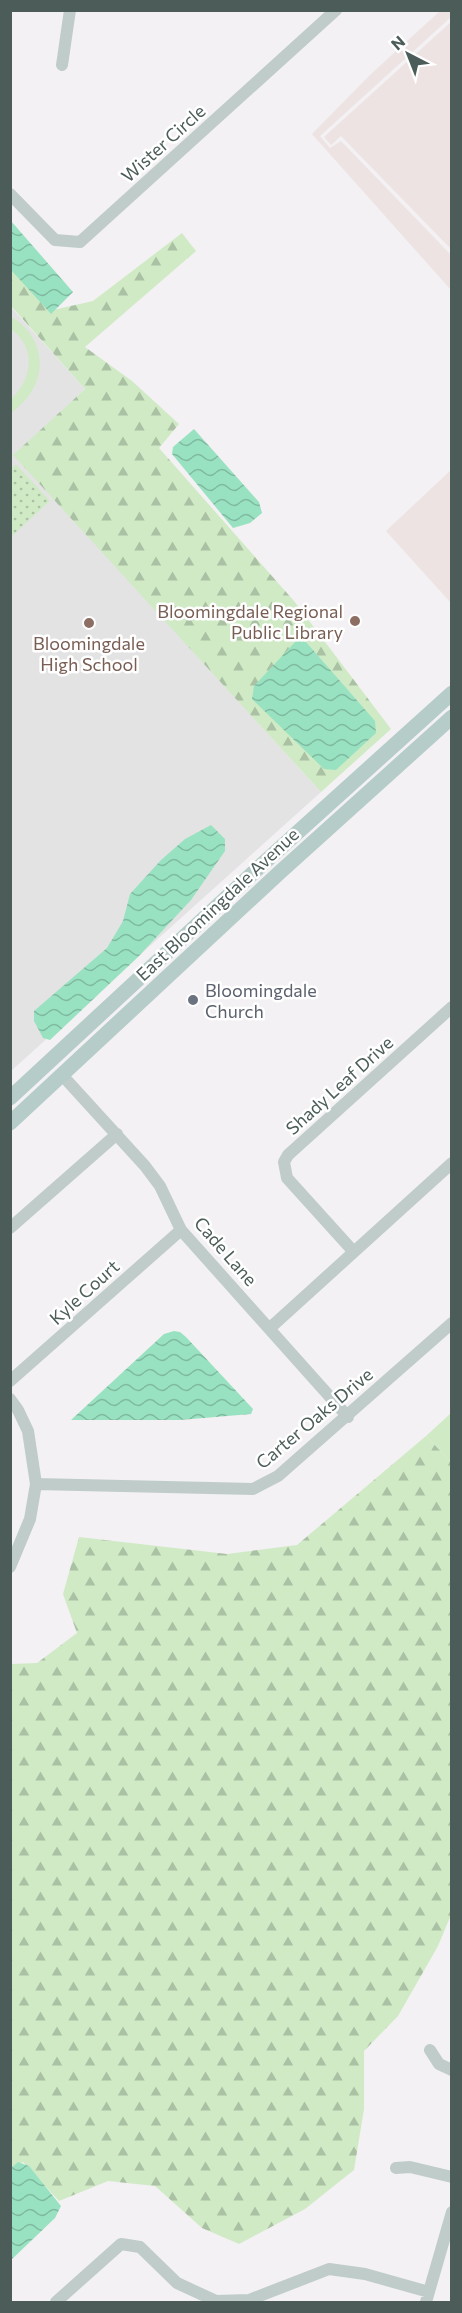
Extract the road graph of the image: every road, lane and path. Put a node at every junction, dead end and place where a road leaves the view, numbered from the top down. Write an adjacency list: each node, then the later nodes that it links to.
1 (70, 10): 3 (street)
2 (336, 10): 4 (street, Wister Circle)
3 (62, 65)
4 (10, 194)
5 (452, 693): 7 (main road, East Bloomingdale Avenue)
6 (452, 717): 8 (main road, East Bloomingdale Avenue)
7 (267, 860): 8 (main road); 10 (main road, East Bloomingdale Avenue)
8 (279, 873): 11 (main road, East Bloomingdale Avenue)
9 (452, 1007): 18 (street, Shady Leaf Drive)
10 (49, 1062): 11 (main road); 12 (main road, East Bloomingdale Avenue)
11 (62, 1075): 13 (main road, East Bloomingdale Avenue); 14 (street, Cade Lane)
12 (10, 1098)
13 (10, 1123)
14 (117, 1134): 16 (street); 17 (street, Cade Lane)
15 (452, 1163): 18 (street)
16 (10, 1228)
17 (182, 1230): 20 (street, Cade Lane); 21 (street, Kyle Court)
18 (353, 1251): 20 (street)
19 (452, 1323): 23 (street, Carter Oaks Drive)
20 (270, 1328): 23 (street, Cade Lane)
21 (10, 1381)
22 (10, 1398): 24 (street)
23 (348, 1417): 24 (street, Carter Oaks Drive)
24 (36, 1484): 25 (street)
25 (10, 1567)
26 (430, 2050): 27 (street)
27 (452, 2070)
28 (396, 2168): 29 (street)
29 (452, 2177)
30 (452, 2212): 31 (street)
31 (427, 2297): 32 (street)
32 (56, 2302)

